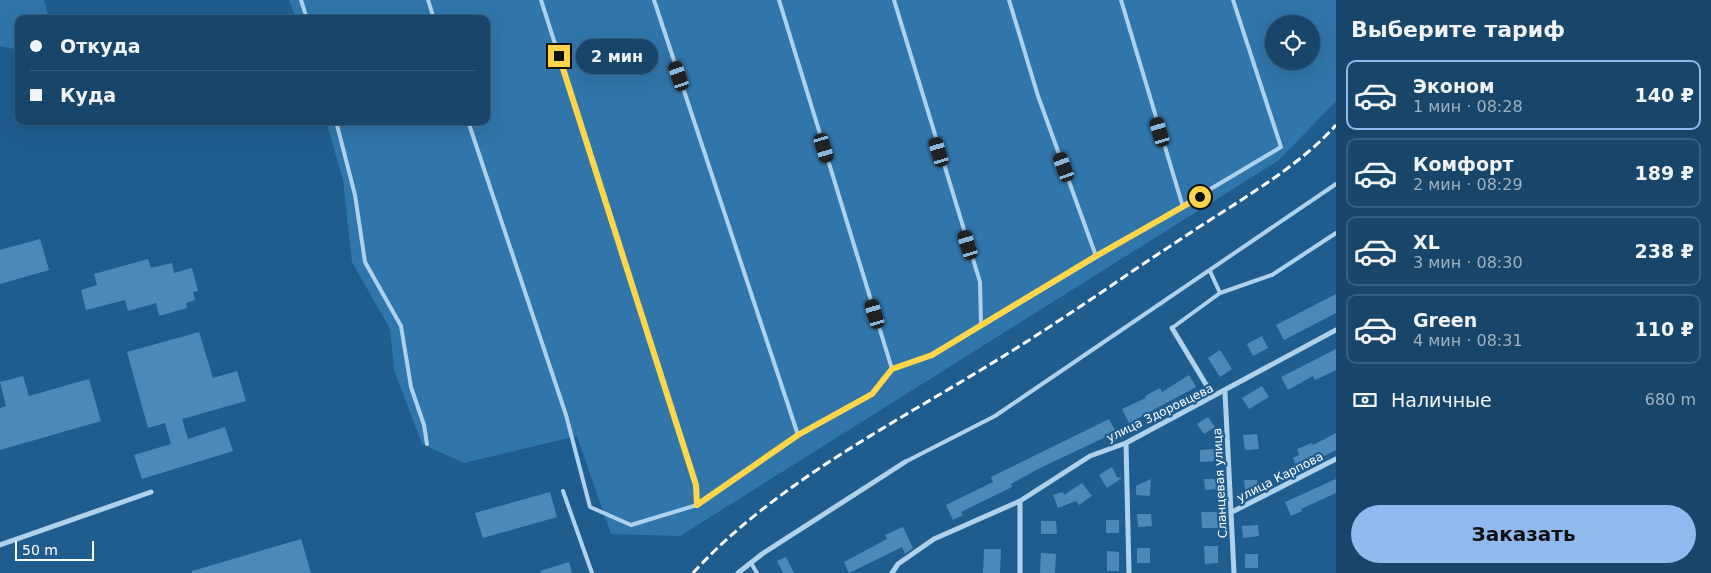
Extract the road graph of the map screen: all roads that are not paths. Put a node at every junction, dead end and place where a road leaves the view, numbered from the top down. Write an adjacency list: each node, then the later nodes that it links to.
1 (301, 0): 10 (lane)
2 (428, 0): 11 (lane)
3 (541, 0): 34 (lane)
4 (654, 0): 26 (lane)
5 (779, 0): 23 (lane)
6 (894, 0): 20 (lane)
7 (1009, 0): 17 (lane)
8 (1121, 0): 15 (lane)
9 (1233, 0): 15 (lane)
10 (306, 15)
11 (433, 15)
12 (337, 125): 28 (lane)
13 (469, 125): 34 (lane)
14 (1336, 184): 18 (lane)
15 (1183, 207): 17 (lane)
16 (1336, 233): 19 (lane)
17 (1096, 256): 20 (lane)
18 (1210, 271): 19 (lane); 30 (lane)
19 (1220, 293): 21 (lane)
20 (981, 325): 23 (lane)
21 (1172, 328): 25 (street)
22 (1336, 330): 24 (street, улица Здоровцева)
23 (892, 369): 26 (lane)
24 (1225, 392): 25 (street, улица Здоровцева); 35 (street, Сланцевая улица)
25 (1213, 396): 27 (street, улица Здоровцева)
26 (798, 435): 34 (lane)
27 (1126, 443): 33 (street, улица Здоровцева); 43 (street)
28 (427, 444)
29 (1336, 459): 35 (street, улица Карпова)
30 (905, 462): 37 (street)
31 (563, 491): 38 (lane)
32 (151, 492): 36 (street)
33 (1020, 501): 41 (street, улица Здоровцева); 42 (street)
34 (697, 505)
35 (1232, 512): 44 (street, Сланцевая улица)
36 (0, 544)
37 (751, 563): 39 (street); 40 (lane)
38 (592, 573)
39 (738, 573)
40 (757, 573)
41 (892, 573)
42 (1020, 573)
43 (1129, 573)
44 (1234, 573)

